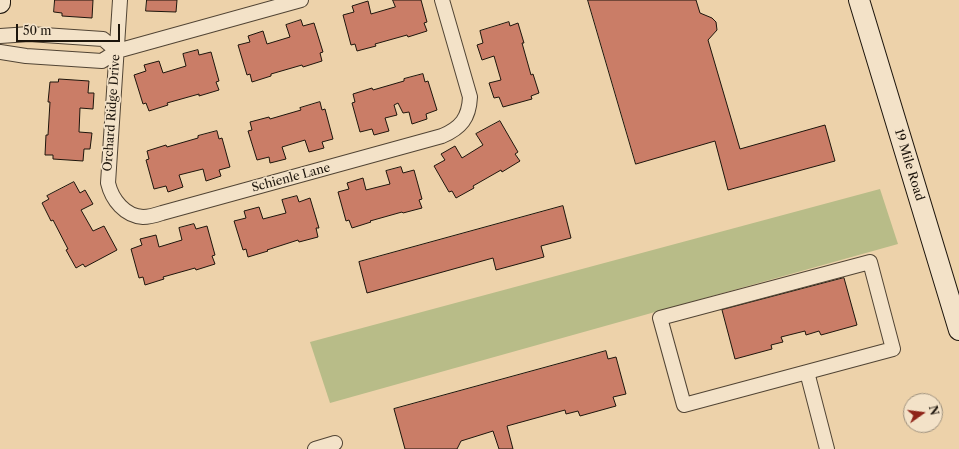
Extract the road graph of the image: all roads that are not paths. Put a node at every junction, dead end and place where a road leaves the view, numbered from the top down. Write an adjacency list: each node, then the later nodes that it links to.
1 (0, 0): 6 (street)
2 (120, 0): 8 (street, Orchard Ridge Drive)
3 (300, 0): 8 (street)
4 (442, 0): 10 (street, Schienle Lane)
5 (859, 0): 11 (street, 19 Mile Road)
6 (0, 3)
7 (0, 36): 8 (street)
8 (117, 51): 9 (street); 10 (street, Orchard Ridge Drive)
9 (0, 52)
10 (115, 200)
11 (959, 330)
12 (806, 372): 12 (street); 15 (street)
13 (335, 443): 14 (street)
14 (314, 449)
15 (827, 449)

